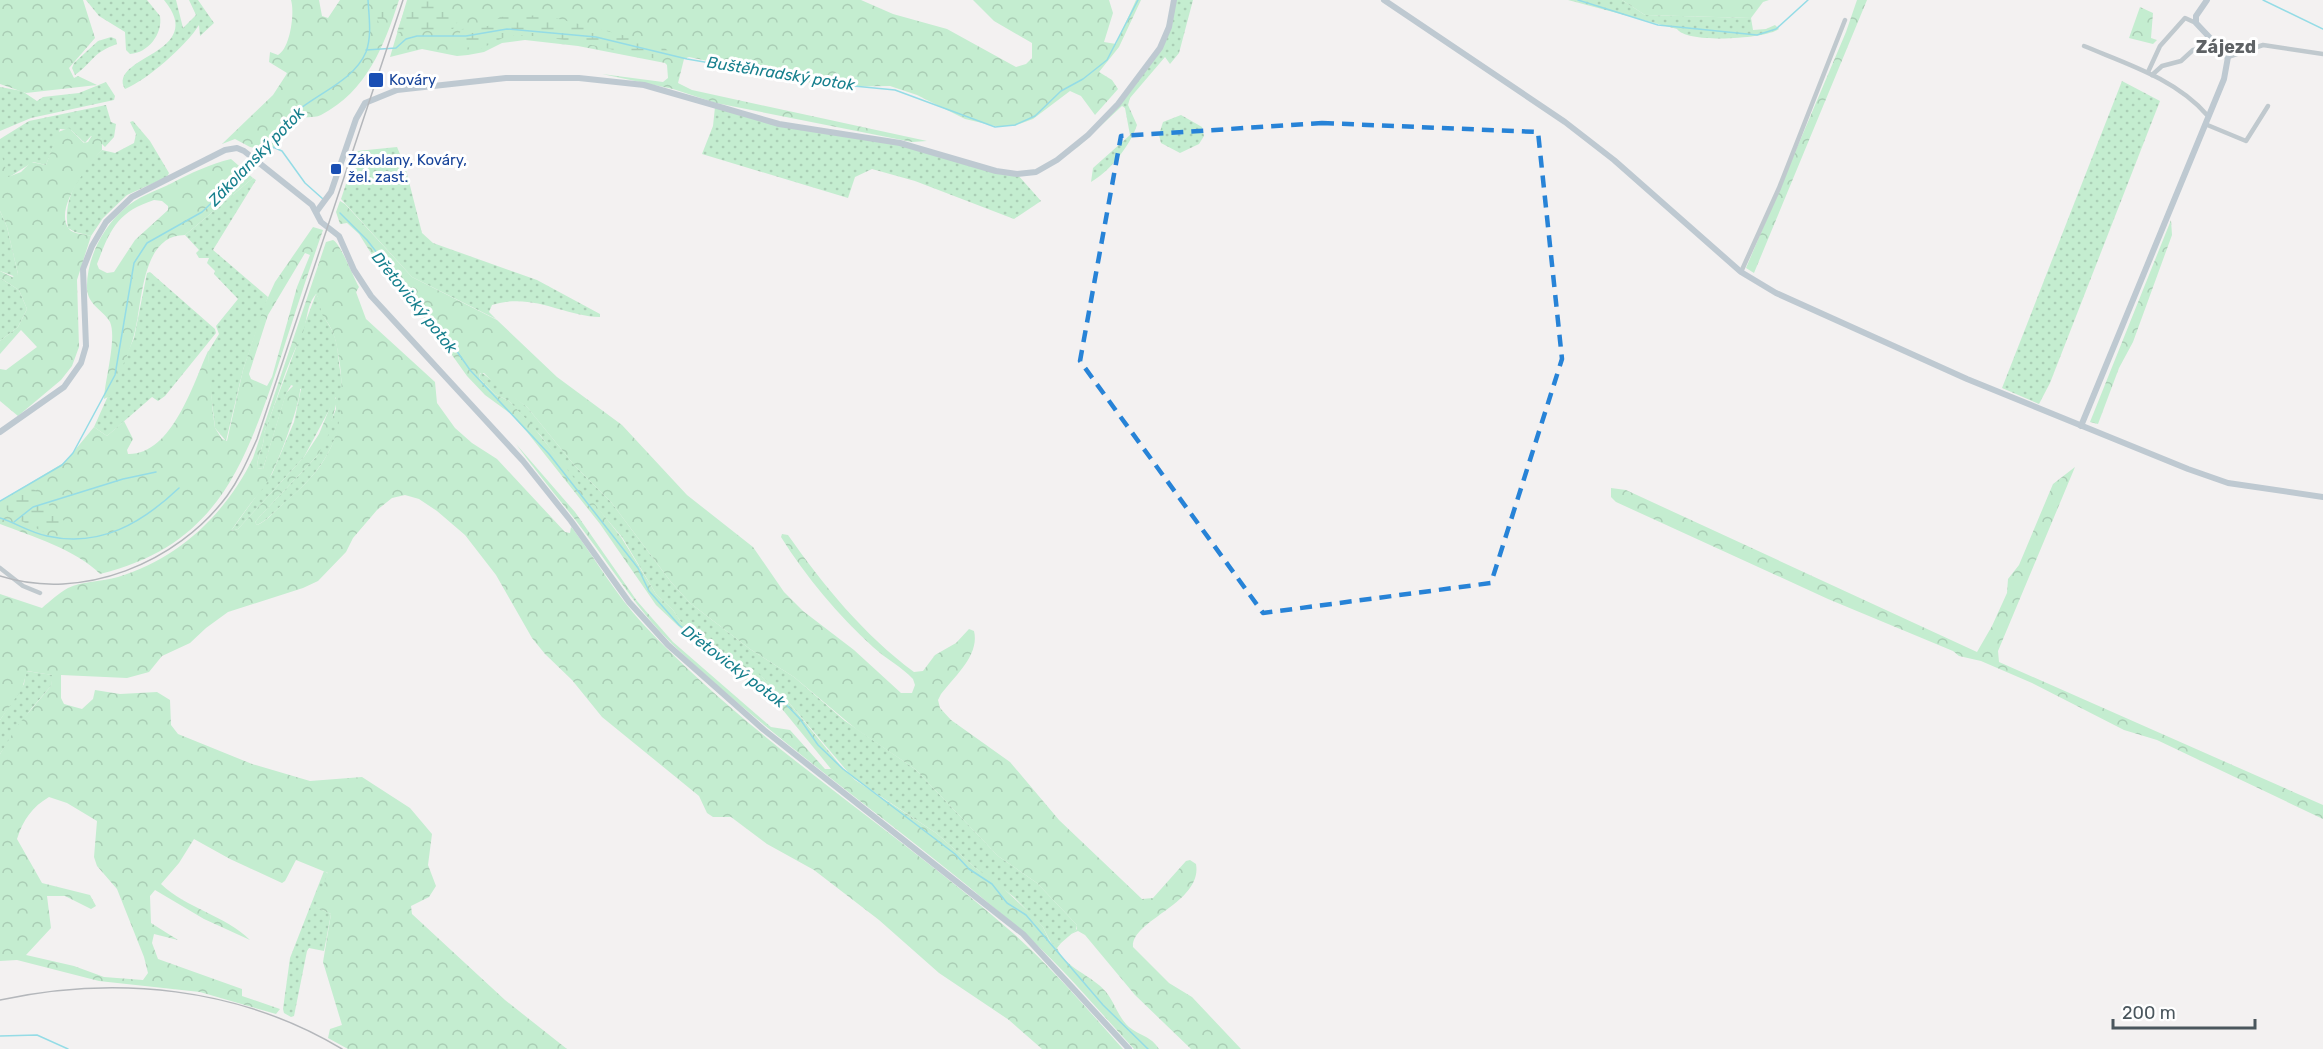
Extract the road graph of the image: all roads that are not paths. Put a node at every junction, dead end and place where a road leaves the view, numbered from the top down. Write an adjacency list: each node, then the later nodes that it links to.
1 (1174, 0): 13 (street)
2 (1384, 0): 14 (street)
3 (2207, 0): 5 (street)
4 (1845, 20): 14 (street)
5 (2196, 23): 8 (street); 9 (street)
6 (2084, 46): 9 (street)
7 (2323, 54): 8 (street)
8 (2228, 57): 9 (street); 11 (street)
9 (2150, 73): 11 (street)
10 (2268, 106): 12 (street)
11 (2207, 115): 12 (street)
12 (2205, 124): 15 (street)
13 (317, 211): 16 (street); 20 (street)
14 (1741, 272): 15 (street)
15 (2081, 426): 17 (street)
16 (0, 432)
17 (2323, 497)
18 (0, 568): 19 (street)
19 (40, 594)
20 (1129, 1049)

